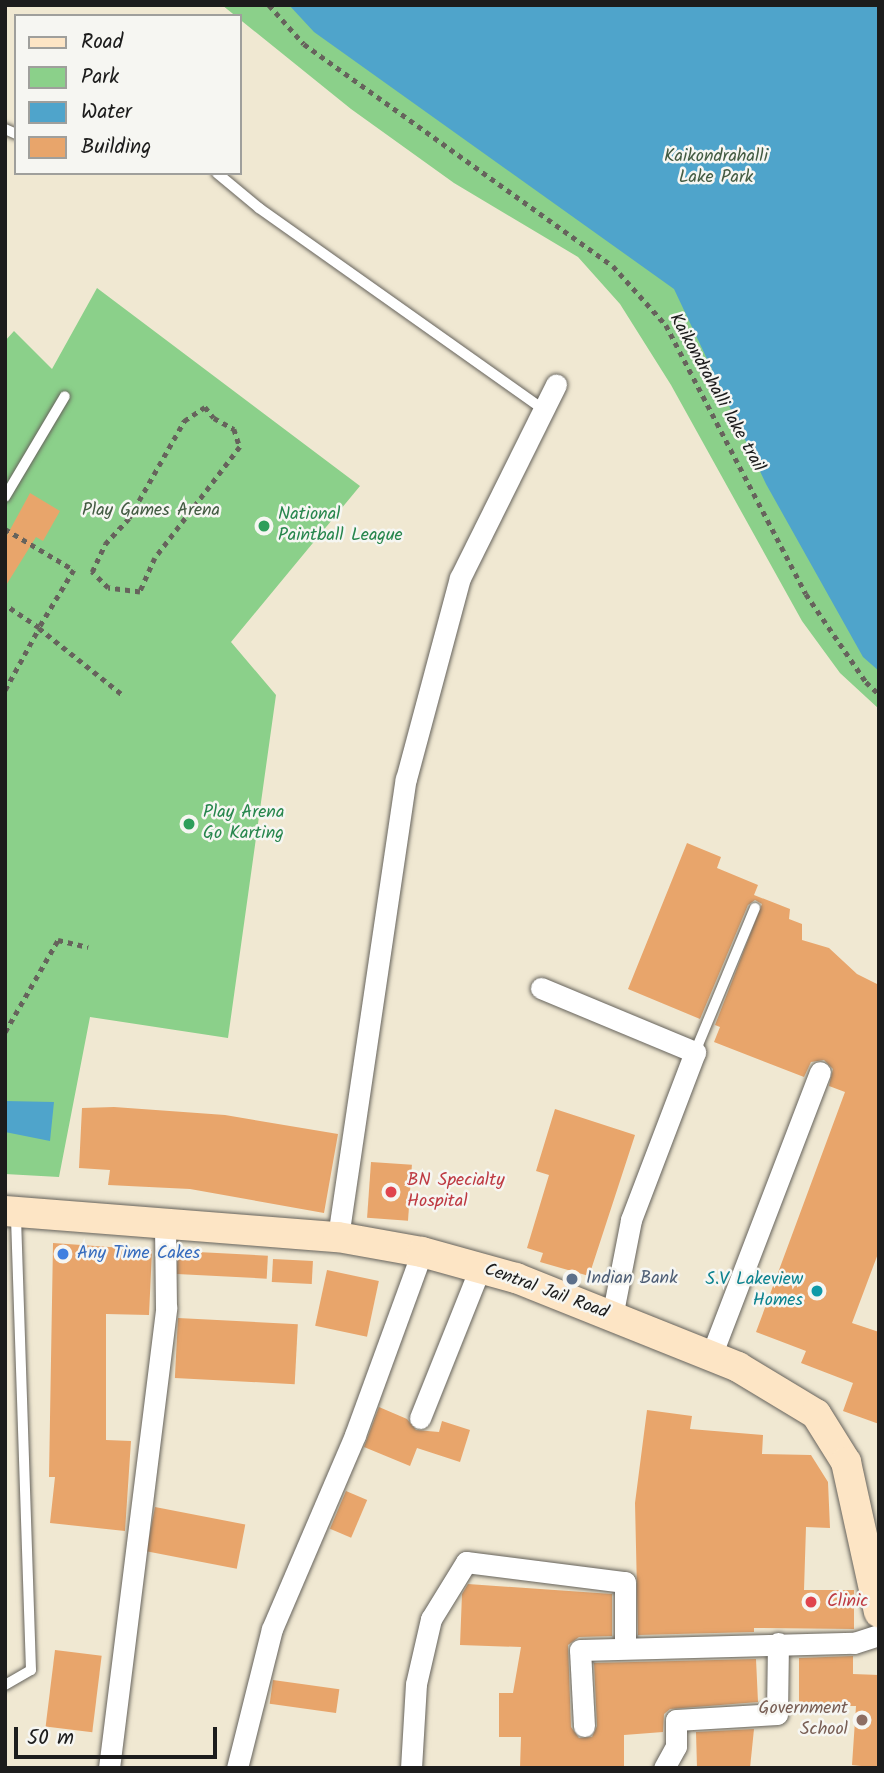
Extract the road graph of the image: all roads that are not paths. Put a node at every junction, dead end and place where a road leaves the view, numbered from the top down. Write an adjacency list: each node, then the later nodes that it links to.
1 (219, 175): 4 (lane)
2 (556, 385): 4 (street)
3 (65, 396): 5 (lane)
4 (544, 410): 12 (street)
5 (5, 497)
6 (755, 908): 8 (lane)
7 (541, 988): 8 (street)
8 (695, 1052): 17 (street)
9 (820, 1072): 18 (street)
10 (11, 1212): 11 (main road, Central Jail Road); 16 (lane)
11 (165, 1220): 12 (main road, Central Jail Road); 27 (street)
12 (338, 1237): 13 (main road, Central Jail Road)
13 (422, 1252): 14 (main road, Central Jail Road); 28 (street)
14 (480, 1268): 17 (main road, Central Jail Road); 19 (street)
15 (5, 1273): 16 (lane)
16 (18, 1274): 24 (lane)
17 (612, 1317): 18 (main road, Central Jail Road)
18 (711, 1356): 20 (main road, Central Jail Road)
19 (420, 1418)
20 (879, 1612)
21 (879, 1635): 22 (street)
22 (778, 1643): 23 (street); 26 (street)
23 (625, 1646): 25 (street); 29 (street)
24 (5, 1685)
25 (583, 1726)
26 (669, 1766)
27 (109, 1768)
28 (237, 1768)
29 (411, 1768)

